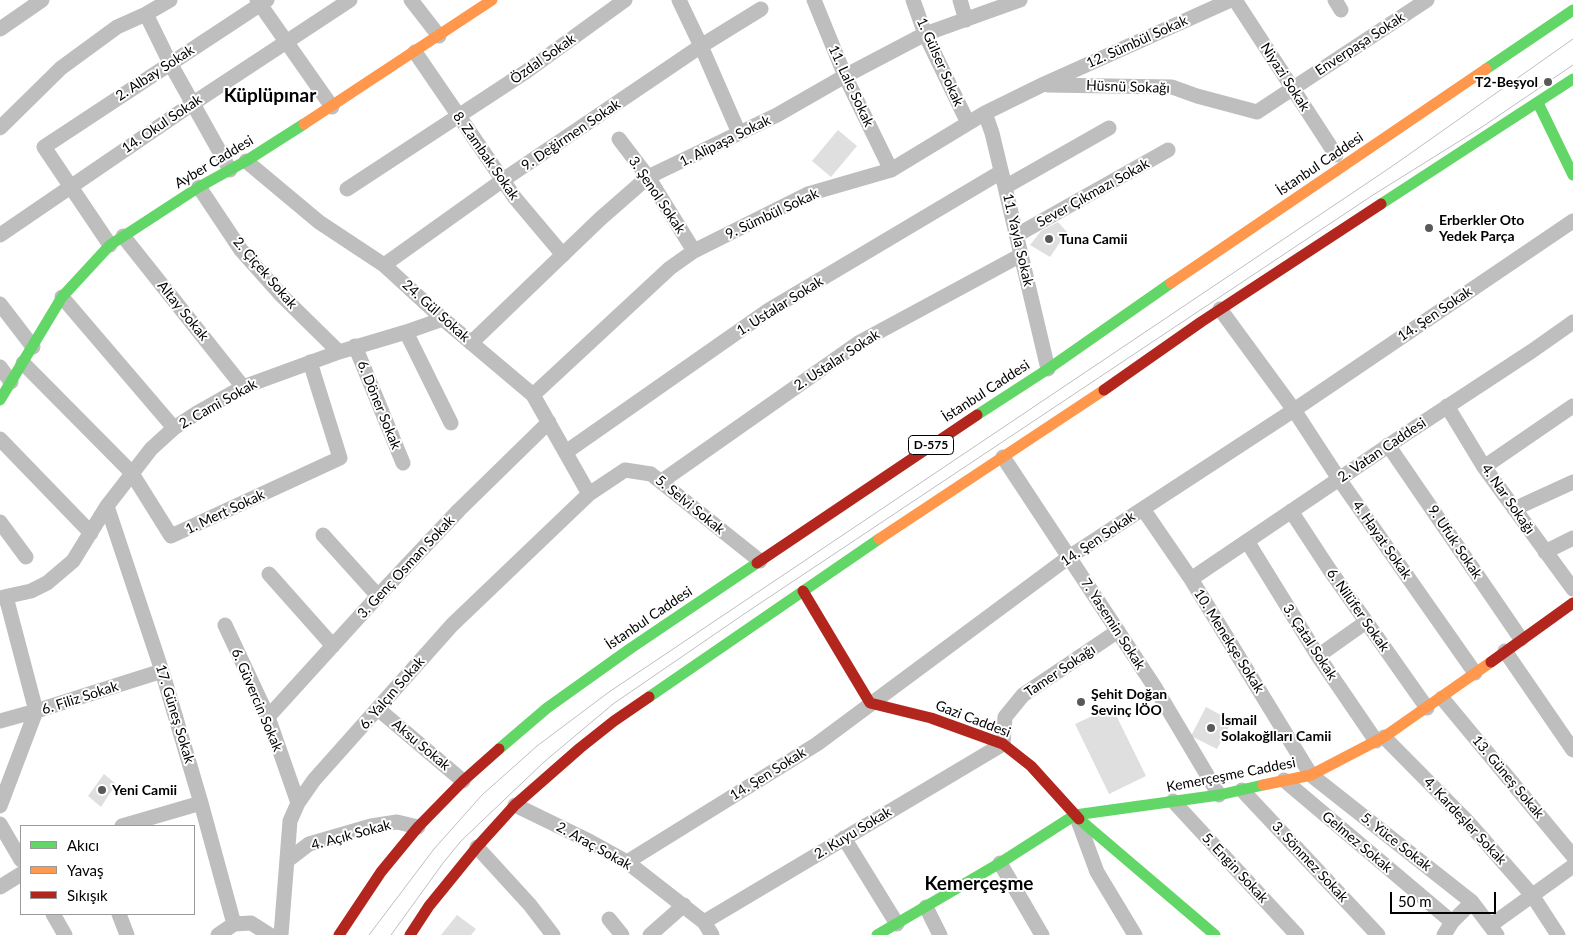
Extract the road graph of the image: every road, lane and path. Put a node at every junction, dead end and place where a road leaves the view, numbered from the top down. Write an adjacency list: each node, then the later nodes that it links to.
1 (42, 0): 19 (street)
2 (170, 0): 17 (street)
3 (350, 0): 22 (street, 14. Okul Sokak)
4 (411, 0): 21 (street)
5 (492, 0): 21 (main road, Ayber Caddesi)
6 (625, 0): 34 (street, Özdal Sokak)
7 (679, 0): 23 (street)
8 (814, 0): 26 (street, 11. Lale Sokak)
9 (913, 0): 20 (street, 1. Gülser Sokak)
10 (960, 0): 18 (street)
11 (1020, 0): 18 (street, 1. Alipaşa Sokak)
12 (1233, 0): 28 (street, 12. Sümbül Sokak); 29 (street, Niyazi Sokak)
13 (1427, 0): 29 (street, Enverpaşa Sokak)
14 (262, 1): 22 (street); 25 (street, 2. Albay Sokak)
15 (761, 10): 23 (street, 9. Değirmen Sokak)
16 (1573, 10): 75 (main road, İstanbul Caddesi / D-575)
17 (146, 14): 25 (street); 36 (street)
18 (966, 20): 20 (street, 1. Alipaşa Sokak)
19 (0, 30)
20 (925, 34): 26 (street, 1. Alipaşa Sokak); 35 (street, 1. Gülser Sokak)
21 (439, 36): 24 (main road, Ayber Caddesi)
22 (286, 42): 31 (street, 14. Okul Sokak); 32 (street)
23 (701, 46): 38 (street); 48 (street, 9. Değirmen Sokak)
24 (415, 52): 32 (main road, Ayber Caddesi); 34 (street, 8. Zambak Sokak)
25 (170, 63): 31 (street); 49 (street, 2. Albay Sokak)
26 (845, 76): 38 (street, 1. Alipaşa Sokak); 44 (street, 11. Lale Sokak)
27 (1573, 79): 30 (main road)
28 (1044, 84): 29 (street, Hüsnü Sokağı); 33 (street, 9. Sümbül Sokak)
29 (1292, 88): 41 (street, Niyazi Sokak)
30 (1538, 103): 46 (main road); 64 (main road)
31 (192, 104): 43 (street); 49 (street, 14. Okul Sokak)
32 (332, 107): 42 (main road, Ayber Caddesi)
33 (985, 113): 35 (street, 9. Sümbül Sokak); 45 (street, 11. Yayla Sokak)
34 (459, 116): 48 (street, 8. Zambak Sokak); 52 (street, Özdal Sokak)
35 (968, 124): 44 (street, 9. Sümbül Sokak)
36 (0, 128)
37 (1109, 128): 51 (street)
38 (740, 134): 47 (street, 1. Alipaşa Sokak)
39 (619, 139): 47 (street, 3. Şenol Sokak)
40 (1168, 150): 55 (street, Sever Çıkmazı Sokak)
41 (1336, 154)
42 (246, 161): 43 (main road, Ayber Caddesi); 61 (street, 24. Gül Sokak)
43 (230, 170): 50 (main road, Ayber Caddesi)
44 (891, 170): 58 (street, 9. Sümbül Sokak)
45 (1001, 172): 51 (street, 11. Yayla Sokak); 88 (street, 1. Ustalar Sokak)
46 (1573, 175)
47 (648, 177): 58 (street, 3. Şenol Sokak); 60 (street, 1. Alipaşa Sokak)
48 (503, 180): 60 (street, 8. Zambak Sokak); 61 (street, 9. Değirmen Sokak)
49 (70, 187): 54 (street, 14. Okul Sokak); 57 (street)
50 (200, 188): 56 (main road, Ayber Caddesi); 71 (street, 2. Çiçek Sokak)
51 (1005, 188): 55 (street, 11. Yayla Sokak)
52 (347, 189)
53 (1573, 221): 82 (street, 14. Şen Sokak)
54 (0, 235)
55 (1017, 235): 59 (street, 11. Yayla Sokak)
56 (123, 236): 57 (main road, Ayber Caddesi); 77 (street, Altay Sokak)
57 (110, 246): 62 (main road, Ayber Caddesi)
58 (694, 251): 78 (street, 9. Sümbül Sokak)
59 (1021, 255): 75 (street, 11. Yayla Sokak); 94 (street, 2. Ustalar Sokak)
60 (562, 256): 68 (street, 1. Alipaşa Sokak)
61 (384, 265): 65 (street, 24. Gül Sokak)
62 (62, 297): 70 (main road, Ayber Caddesi); 85 (street)
63 (0, 304): 70 (street)
64 (1220, 309): 82 (street, 4. Hayat Sokak); 89 (main road)
65 (443, 319): 67 (street, 2. Cami Sokak); 68 (street, 24. Gül Sokak)
66 (1573, 322): 80 (street, 2. Vatan Caddesi)
67 (406, 332): 69 (street, 2. Cami Sokak); 84 (street)
68 (471, 343): 78 (street, 24. Gül Sokak)
69 (356, 346): 71 (street, 2. Cami Sokak); 90 (street, 6. Döner Sokak)
70 (33, 347): 73 (main road, Ayber Caddesi)
71 (339, 352): 72 (street, 2. Cami Sokak)
72 (310, 362): 77 (street, 2. Cami Sokak); 92 (street, 1. Mert Sokak)
73 (23, 364): 76 (main road, Ayber Caddesi); 92 (street, 1. Mert Sokak)
74 (0, 367): 76 (street)
75 (1048, 369): 109 (main road, İstanbul Caddesi / D-575)
76 (12, 382): 79 (main road, Ayber Caddesi)
77 (243, 387): 85 (street, 2. Cami Sokak)
78 (532, 395): 83 (street, 24. Gül Sokak)
79 (0, 400)
80 (1447, 406): 87 (street, 2. Vatan Caddesi); 91 (street, 4. Nar Sokağı)
81 (1573, 406): 91 (street)
82 (1294, 410): 93 (street, 4. Hayat Sokak); 98 (street, 14. Şen Sokak)
83 (549, 422): 88 (street, 24. Gül Sokak); 114 (street, 3. Genç Osman Sokak)
84 (451, 423)
85 (174, 428): 92 (street, 2. Cami Sokak)
86 (0, 439): 102 (street)
87 (1388, 445): 93 (street, 2. Vatan Caddesi); 120 (street, 9. Ufuk Sokak)
88 (566, 452): 96 (street, 24. Gül Sokak)
89 (1003, 457): 108 (street, 7. Yasemin Sokak); 113 (main road)
90 (403, 464)
91 (1484, 467): 99 (street, 4. Nar Sokağı)
92 (132, 472): 97 (street, 2. Cami Sokak)
93 (1339, 479): 100 (street, 2. Vatan Caddesi); 125 (street, 4. Hayat Sokak)
94 (662, 481): 96 (street, 5. Selvi Sokak); 109 (street, 5. Selvi Sokak)
95 (1573, 482): 99 (street)
96 (589, 494): 129 (street, 6. Yalçın Sokak)
97 (107, 506): 102 (street, 2. Cami Sokak); 124 (street, 17. Güneş Sokak)
98 (1144, 509): 108 (street, 14. Şen Sokak); 111 (street, 10. Menekşe Sokak)
99 (1514, 509): 106 (street, 4. Nar Sokağı)
100 (1291, 511): 105 (street, 2. Vatan Caddesi); 117 (street, 6. Nilüfer Sokak)
101 (0, 522): 107 (street)
102 (91, 533): 115 (street, 2. Cami Sokak)
103 (323, 535): 114 (street)
104 (1573, 538): 106 (street)
105 (1247, 541): 111 (street, 2. Vatan Caddesi); 123 (street, 3. Çatal Sokak)
106 (1545, 552): 112 (street, 4. Nar Sokağı)
107 (26, 557)
108 (1069, 557): 119 (street, 7. Yasemin Sokak); 127 (street, 14. Şen Sokak)
109 (760, 561): 138 (main road, İstanbul Caddesi / D-575)
110 (269, 574): 121 (street)
111 (1191, 579): 136 (street, 10. Menekşe Sokak)
112 (1573, 589)
113 (803, 591): 127 (main road); 144 (main road)
114 (378, 596): 121 (street, 3. Genç Osman Sokak)
115 (3, 597): 130 (street)
116 (1573, 602): 120 (main road, Kemerçeşme Caddesi)
117 (1366, 622): 123 (street); 128 (street, 6. Nilüfer Sokak)
118 (225, 626): 131 (street, 6. Güvercin Sokak)
119 (1118, 632): 134 (street, Tamer Sokağı); 140 (street, 7. Yasemin Sokak)
120 (1521, 639): 122 (main road, Kemerçeşme Caddesi)
121 (332, 646): 131 (street, 3. Genç Osman Sokak)
122 (1505, 651): 125 (main road, Kemerçeşme Caddesi); 135 (street)
123 (1318, 656): 133 (street, 3. Çatal Sokak)
124 (162, 671): 130 (street, 6. Filiz Sokak); 142 (street, 17. Güneş Sokak)
125 (1475, 673): 126 (main road, Kemerçeşme Caddesi)
126 (1442, 698): 128 (main road, Kemerçeşme Caddesi); 152 (street, 13. Güneş Sokak)
127 (870, 703): 134 (main road, Gazi Caddesi); 155 (street, 14. Şen Sokak)
128 (1427, 708): 133 (main road, Kemerçeşme Caddesi)
129 (378, 709): 138 (street, Aksu Sokak); 143 (street, 6. Yalçın Sokak)
130 (36, 711): 132 (street); 145 (street, 6. Filiz Sokak)
131 (268, 717): 143 (street, 6. Güvercin Sokak)
132 (0, 721)
133 (1380, 739): 136 (main road, Kemerçeşme Caddesi); 160 (street, 4. Kardeşler Sokak)
134 (1003, 744): 146 (main road, Gazi Caddesi); 150 (street, 2. Kuyu Sokak)
135 (1573, 750)
136 (1311, 775): 137 (main road, Kemerçeşme Caddesi); 161 (street, 5. Yüce Sokak)
137 (1284, 780): 139 (main road, Kemerçeşme Caddesi); 170 (street, Gelmez Sokak)
138 (463, 781): 149 (main road, İstanbul Caddesi / D-575)
139 (1242, 790): 140 (main road, Kemerçeşme Caddesi); 190 (street, 3. Sönmez Sokak)
140 (1219, 794): 141 (main road, Kemerçeşme Caddesi)
141 (1173, 801): 146 (main road, Kemerçeşme Caddesi); 189 (street, 5. Engin Sokak)
142 (201, 803): 148 (street); 168 (street, 17. Güneş Sokak)
143 (298, 803): 154 (street, 6. Yalçın Sokak)
144 (515, 804): 151 (main road); 155 (street, 2. Araç Sokak)
145 (0, 806)
146 (1075, 815): 156 (main road, Kemerçeşme Caddesi); 187 (street); 188 (main road, Gazi Caddesi)
147 (0, 824): 153 (street)
148 (125, 825)
149 (418, 827): 154 (street, 4. Açık Sokak); 172 (main road, İstanbul Caddesi / D-575)
150 (844, 838): 167 (street, 2. Kuyu Sokak); 169 (street)
151 (477, 847): 179 (main road); 180 (street)
152 (1573, 856)
153 (20, 858)
154 (288, 860): 177 (street, 6. Yalçın Sokak)
155 (626, 862): 162 (street, 2. Araç Sokak)
156 (1000, 863): 163 (main road, Kemerçeşme Caddesi); 186 (street)
157 (1573, 866): 160 (street)
158 (20, 875): 159 (street)
159 (0, 887)
160 (1532, 895): 171 (street); 191 (street, 4. Kardeşler Sokak)
161 (1472, 902): 170 (street, Gelmez Sokak); 171 (street, 5. Yüce Sokak)
162 (684, 905): 167 (street, 2. Araç Sokak); 182 (street)
163 (926, 907): 169 (main road, Kemerçeşme Caddesi); 185 (street)
164 (54, 915): 173 (street)
165 (119, 915): 174 (street)
166 (609, 920): 181 (street)
167 (704, 922): 183 (street, 2. Araç Sokak)
168 (234, 924): 175 (street); 176 (street)
169 (897, 924): 184 (main road, Kemerçeşme Caddesi)
170 (1448, 929)
171 (1494, 930)
172 (340, 933): 178 (street)
173 (65, 935)
174 (127, 935)
175 (218, 935)
176 (270, 935)
177 (280, 935)
178 (324, 935)
179 (410, 935)
180 (553, 935)
181 (622, 935)
182 (650, 935)
183 (712, 935)
184 (876, 935)
185 (940, 935)
186 (1042, 935)
187 (1135, 935)
188 (1215, 935)
189 (1297, 935)
190 (1378, 935)
191 (1558, 935)

